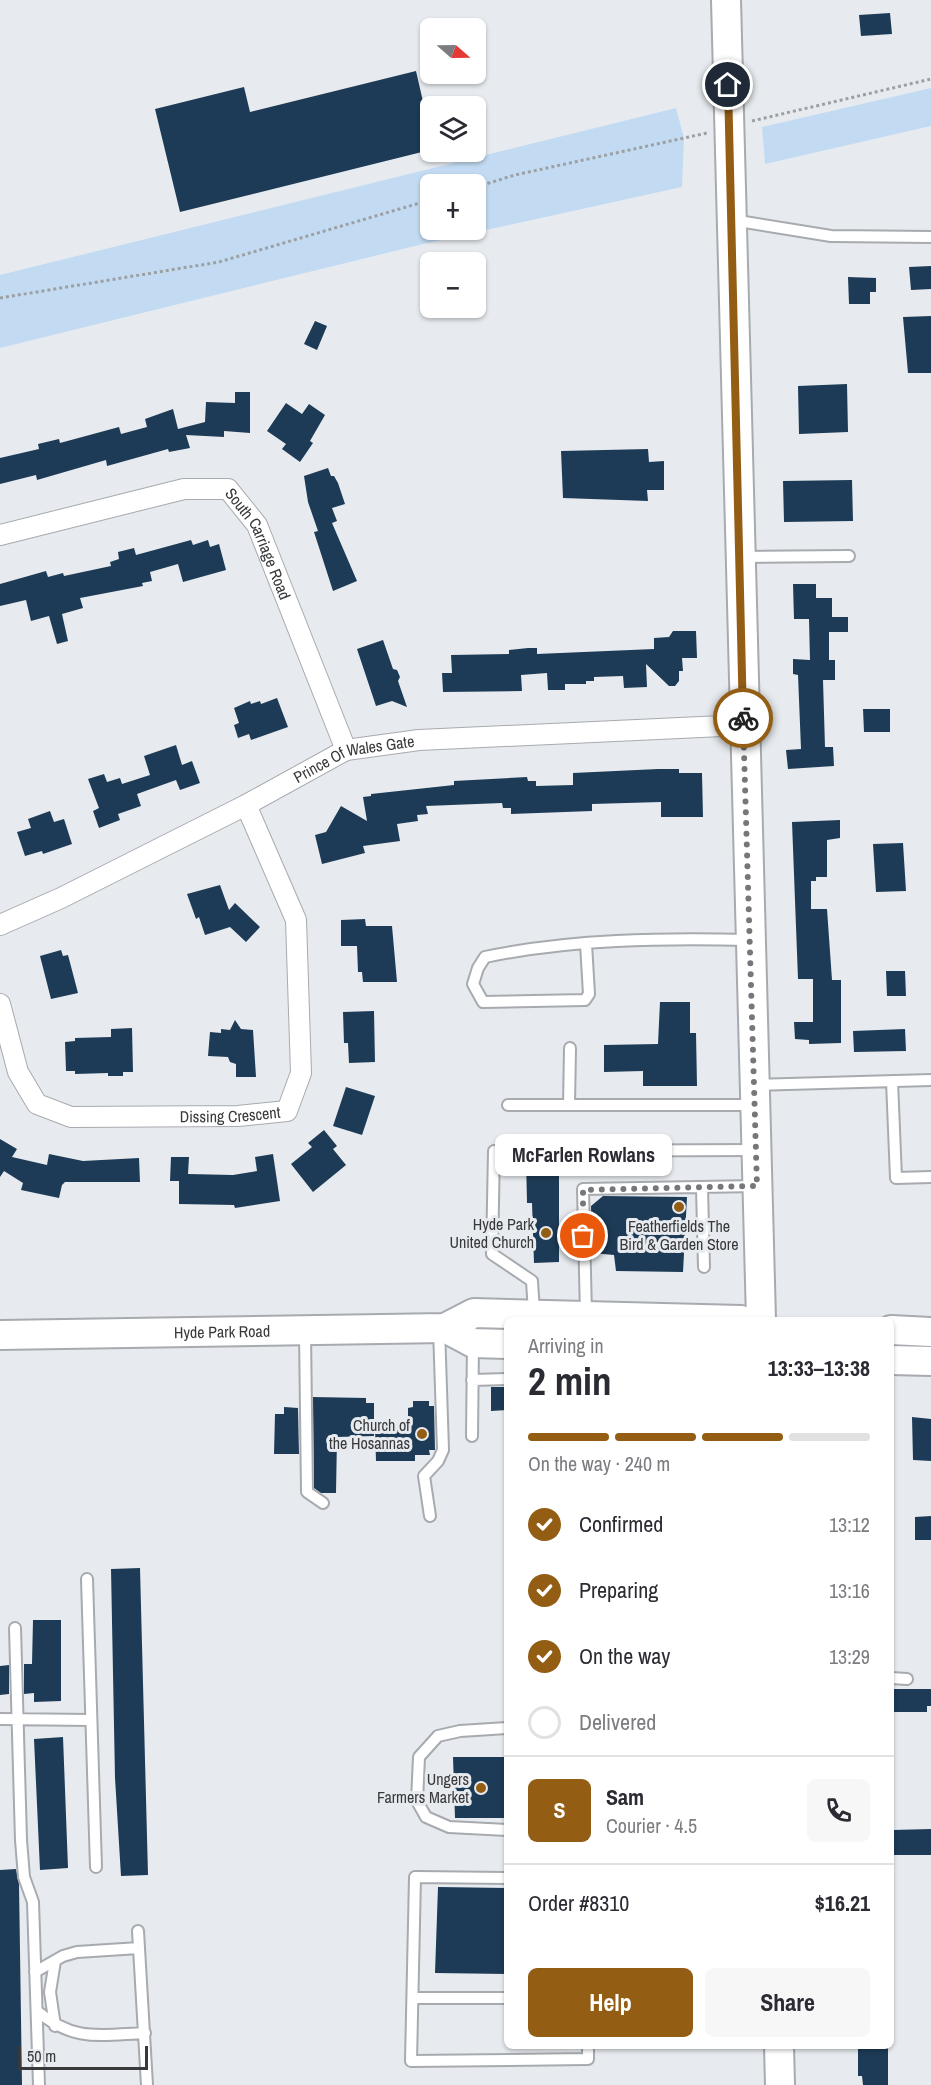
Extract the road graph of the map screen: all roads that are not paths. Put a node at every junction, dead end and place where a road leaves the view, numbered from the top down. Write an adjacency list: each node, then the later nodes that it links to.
1 (726, 0): 2 (main road)
2 (731, 220): 3 (lane); 6 (main road)
3 (931, 237)
4 (0, 535): 8 (street, South Carriage Road)
5 (849, 556): 6 (lane)
6 (739, 557): 7 (main road)
7 (744, 725): 8 (street, Prince Of Wales Gate); 11 (main road)
8 (346, 750): 9 (street, Prince Of Wales Gate)
9 (246, 805): 10 (street, Prince Of Wales Gate); 13 (street, Dissing Crescent)
10 (0, 925)
11 (750, 940): 12 (lane); 17 (main road)
12 (586, 944): 12 (lane)
13 (0, 1004)
14 (570, 1048): 19 (lane)
15 (931, 1080): 16 (lane)
16 (892, 1081): 17 (lane); 21 (lane)
17 (754, 1095): 19 (lane); 20 (main road)
18 (508, 1105): 19 (lane)
19 (569, 1106)
20 (756, 1150): 22 (main road); 25 (lane)
21 (931, 1177)
22 (757, 1186): 23 (lane); 28 (main road)
23 (702, 1188): 24 (lane); 26 (lane)
24 (704, 1267)
25 (534, 1313): 26 (main road, Hyde Park Road); 29 (main road, Hyde Park Road)
26 (586, 1314): 27 (main road, Hyde Park Road)
27 (664, 1317)
28 (760, 1317)
29 (442, 1328): 30 (main road, Hyde Park Road); 34 (main road, Hyde Park Road); 42 (lane)
30 (305, 1330): 33 (main road, Hyde Park Road); 41 (lane)
31 (894, 1330): 32 (main road)
32 (931, 1332)
33 (0, 1335)
34 (473, 1343): 35 (main road, Hyde Park Road); 39 (lane)
35 (504, 1344)
36 (894, 1360): 37 (main road)
37 (931, 1361)
38 (504, 1379): 39 (lane)
39 (472, 1380): 40 (lane)
40 (472, 1436)
41 (323, 1503)
42 (430, 1516)
43 (87, 1579): 49 (lane)
44 (15, 1628): 48 (lane)
45 (894, 1678): 46 (lane)
46 (907, 1679)
47 (0, 1719): 48 (lane)
48 (18, 1719): 49 (lane); 57 (lane)
49 (91, 1720): 52 (lane)
50 (504, 1728): 51 (lane)
51 (504, 1830)
52 (96, 1867)
53 (504, 1878): 58 (lane)
54 (138, 1931): 55 (lane)
55 (139, 1948): 56 (lane); 62 (lane)
56 (55, 1961): 57 (lane); 61 (lane)
57 (35, 1972): 60 (lane)
58 (413, 1998): 59 (lane); 63 (lane)
59 (504, 1998)
60 (37, 2011): 61 (lane); 65 (lane)
61 (55, 2026): 62 (lane)
62 (145, 2033): 66 (lane)
63 (588, 2049)
64 (779, 2049): 67 (main road)
65 (39, 2085)
66 (147, 2085)
67 (780, 2085)

